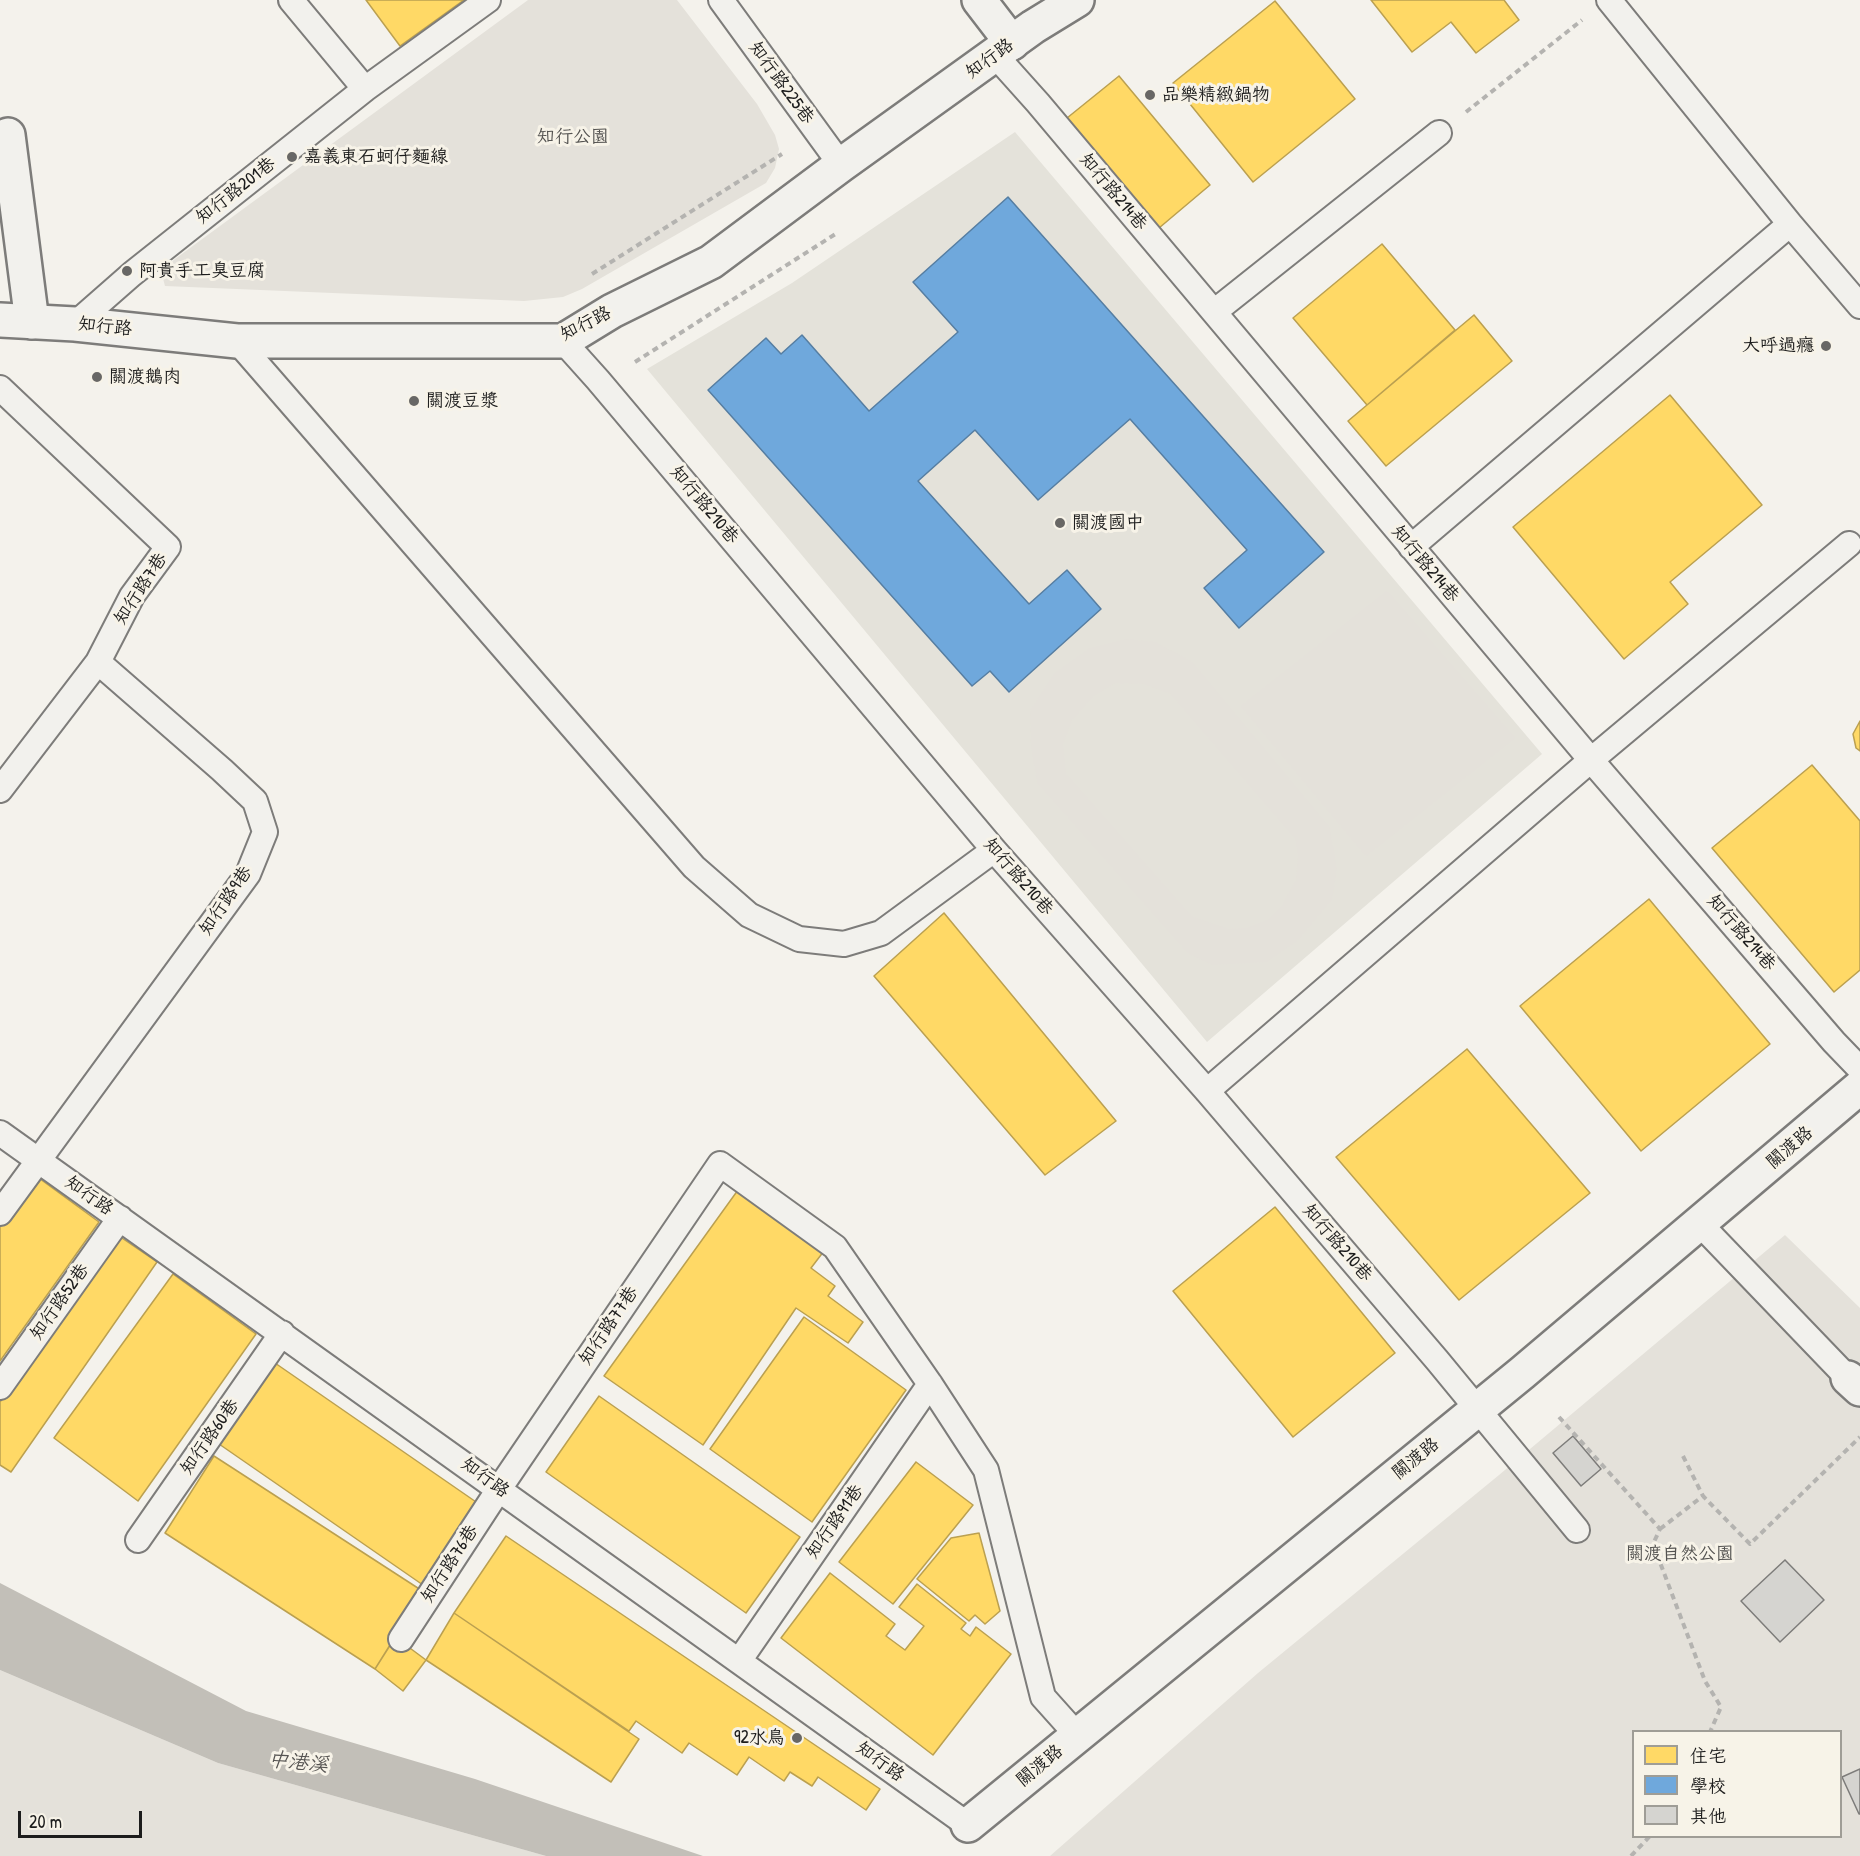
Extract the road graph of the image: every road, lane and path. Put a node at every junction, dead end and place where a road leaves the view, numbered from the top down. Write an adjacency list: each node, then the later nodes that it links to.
1 (291, 0): 9 (lane)
2 (489, 0): 9 (lane, 知行路201巷)
3 (721, 0): 13 (lane, 知行路225巷)
4 (979, 0): 8 (street)
5 (1077, 0): 8 (street, 知行路)
6 (1609, 0): 14 (lane)
7 (1589, 15): 10 (path)
8 (1003, 49): 13 (street, 知行路); 18 (lane, 知行路214巷)
9 (365, 89): 21 (lane, 知行路201巷)
10 (1439, 133): 18 (lane)
11 (8, 135): 20 (street)
12 (782, 154): 16 (path)
13 (841, 165): 23 (street, 知行路)
14 (1790, 224): 17 (lane); 27 (lane)
15 (837, 233): 24 (path)
16 (592, 274)
17 (1860, 306)
18 (1214, 312): 27 (lane, 知行路214巷)
19 (0, 320): 20 (street, 知行路)
20 (32, 322): 21 (street, 知行路)
21 (75, 324): 22 (street, 知行路)
22 (237, 341): 23 (street, 知行路); 31 (lane)
23 (563, 341): 31 (lane, 知行路210巷)
24 (635, 362)
25 (0, 388): 28 (lane, 知行路7巷)
26 (1850, 544): 29 (lane)
27 (1411, 547): 29 (lane, 知行路214巷)
28 (98, 662): 30 (lane, 知行路7巷); 36 (lane, 知行路9巷)
29 (1591, 760): 32 (lane, 知行路214巷); 34 (lane)
30 (0, 790)
31 (994, 850): 34 (lane, 知行路210巷)
32 (1860, 1069)
33 (1860, 1087): 39 (street, 關渡路)
34 (1207, 1091): 44 (lane, 知行路210巷)
35 (0, 1133): 36 (lane, 知行路)
36 (37, 1160): 37 (lane, 知行路9巷); 38 (lane, 知行路)
37 (0, 1213)
38 (120, 1218): 40 (lane, 知行路); 43 (lane, 知行路52巷)
39 (1700, 1224): 42 (lane); 44 (street, 關渡路)
40 (282, 1334): 48 (lane, 知行路); 52 (lane, 知行路60巷)
41 (930, 1384): 48 (lane, 知行路77巷); 54 (lane, 知行路91巷); 56 (lane)
42 (1854, 1384)
43 (0, 1387)
44 (1477, 1409): 51 (lane, 知行路210巷); 56 (street, 關渡路)
45 (1559, 1417): 50 (path)
46 (1860, 1437): 49 (path)
47 (1683, 1456): 49 (path)
48 (499, 1489): 53 (lane, 知行路76巷); 54 (lane, 知行路)
49 (1703, 1496): 50 (path)
50 (1660, 1529): 55 (path)
51 (1577, 1530)
52 (138, 1540)
53 (401, 1639)
54 (739, 1661): 57 (lane, 知行路)
55 (1710, 1730)
56 (1077, 1735): 57 (street, 關渡路)
57 (968, 1825)
58 (1648, 1838): 59 (path)
59 (1631, 1856)

